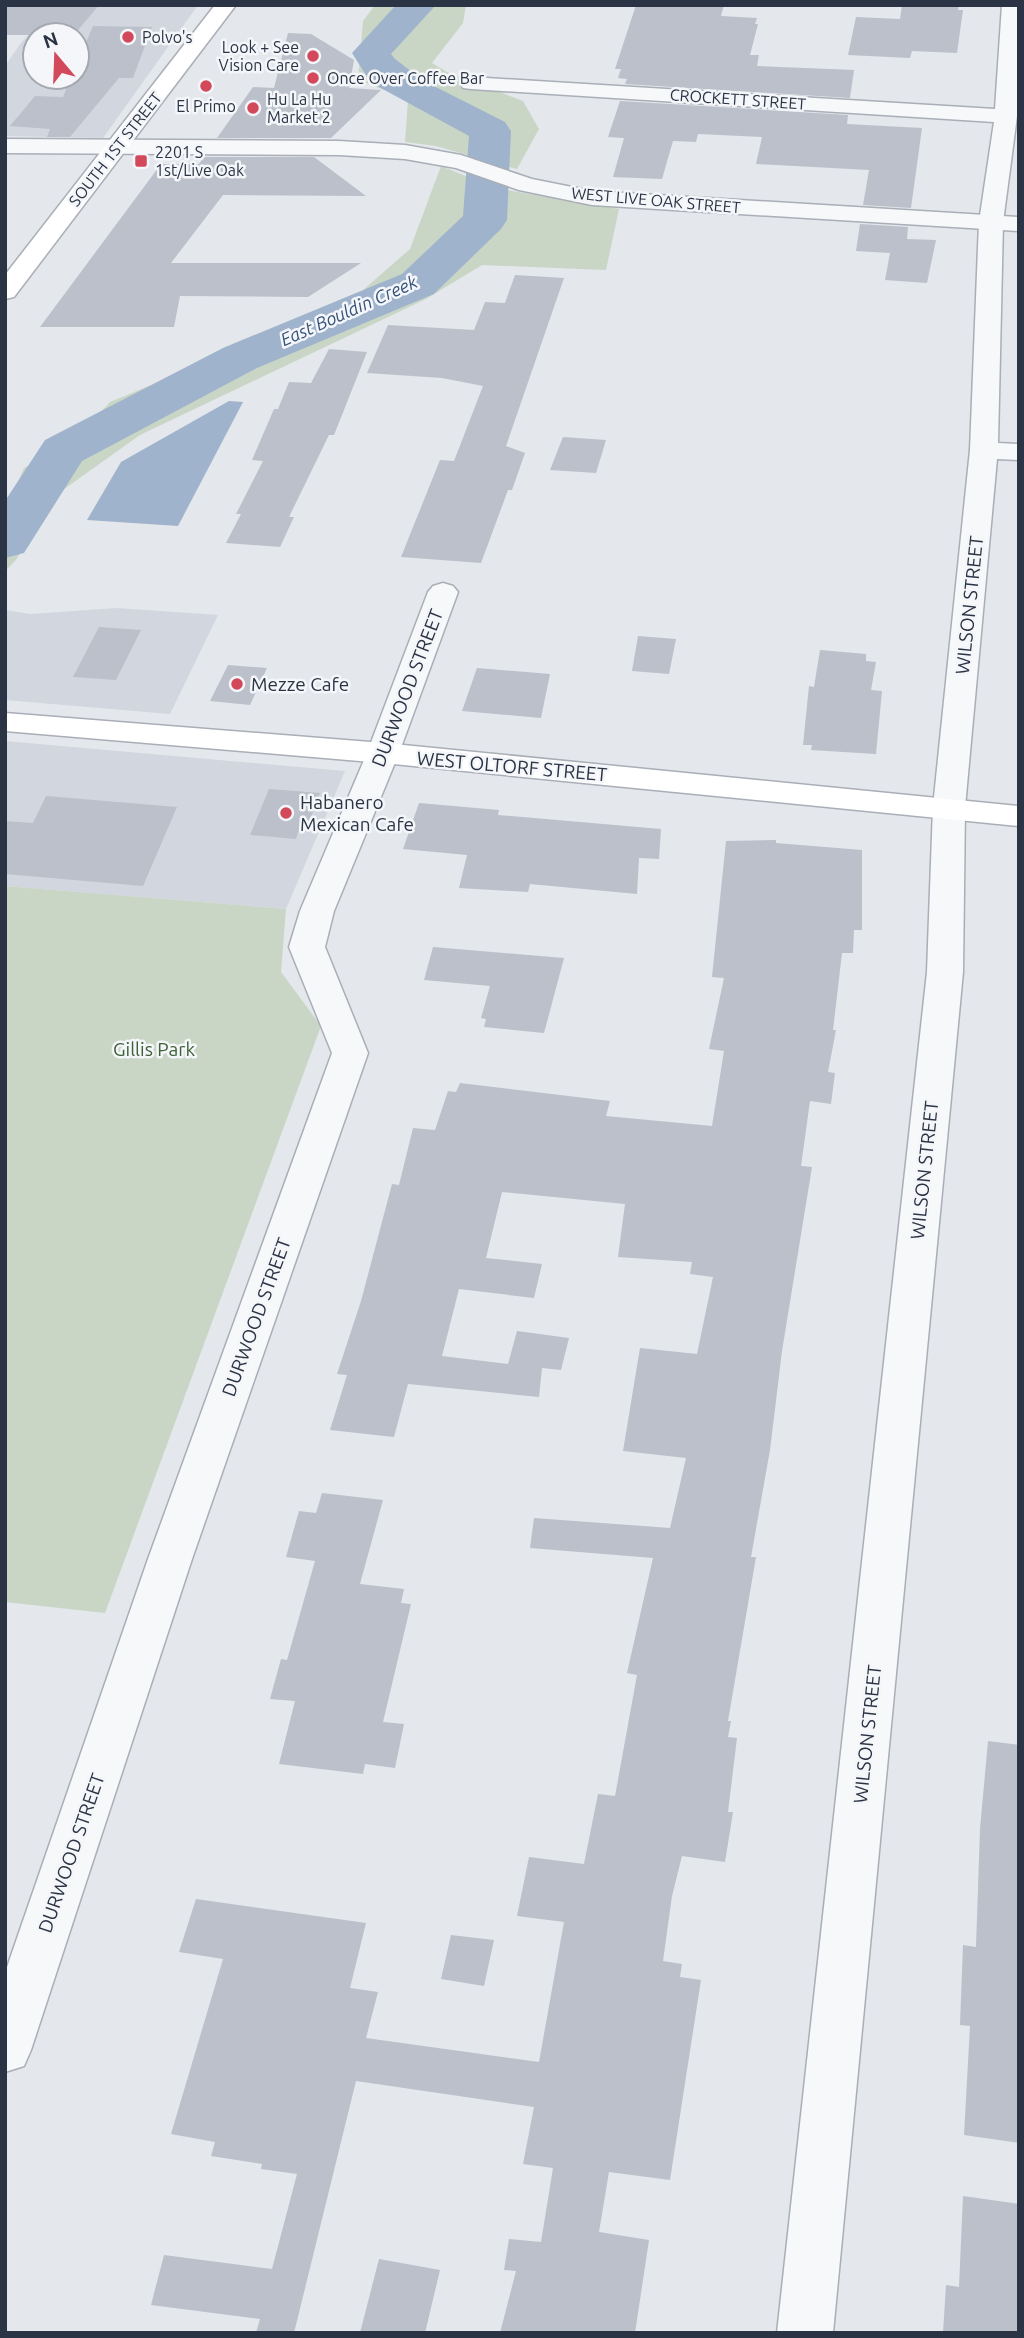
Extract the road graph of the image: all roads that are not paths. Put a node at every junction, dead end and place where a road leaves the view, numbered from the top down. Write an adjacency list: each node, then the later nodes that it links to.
1 (226, 5): 7 (main road, SOUTH 1ST STREET)
2 (1012, 5): 3 (street, WILSON STREET)
3 (1013, 75): 5 (street, WILSON STREET)
4 (471, 83): 5 (street, CROCKETT STREET)
5 (1006, 116): 8 (street, WILSON STREET)
6 (5, 146): 7 (street, WEST LIVE OAK STREET)
7 (116, 146): 8 (street, WEST LIVE OAK STREET); 9 (main road, SOUTH 1ST STREET)
8 (1005, 223): 10 (street, WILSON STREET)
9 (5, 292)
10 (985, 450): 11 (street); 15 (street, WILSON STREET)
11 (1019, 452)
12 (443, 592): 14 (street, DURWOOD STREET)
13 (5, 722): 14 (main road, WEST OLTORF STREET)
14 (383, 753): 15 (main road, WEST OLTORF STREET); 17 (street, DURWOOD STREET)
15 (949, 807): 16 (main road, WEST OLTORF STREET); 18 (street, WILSON STREET)
16 (1019, 816)
17 (5, 2050)
18 (805, 2333)

